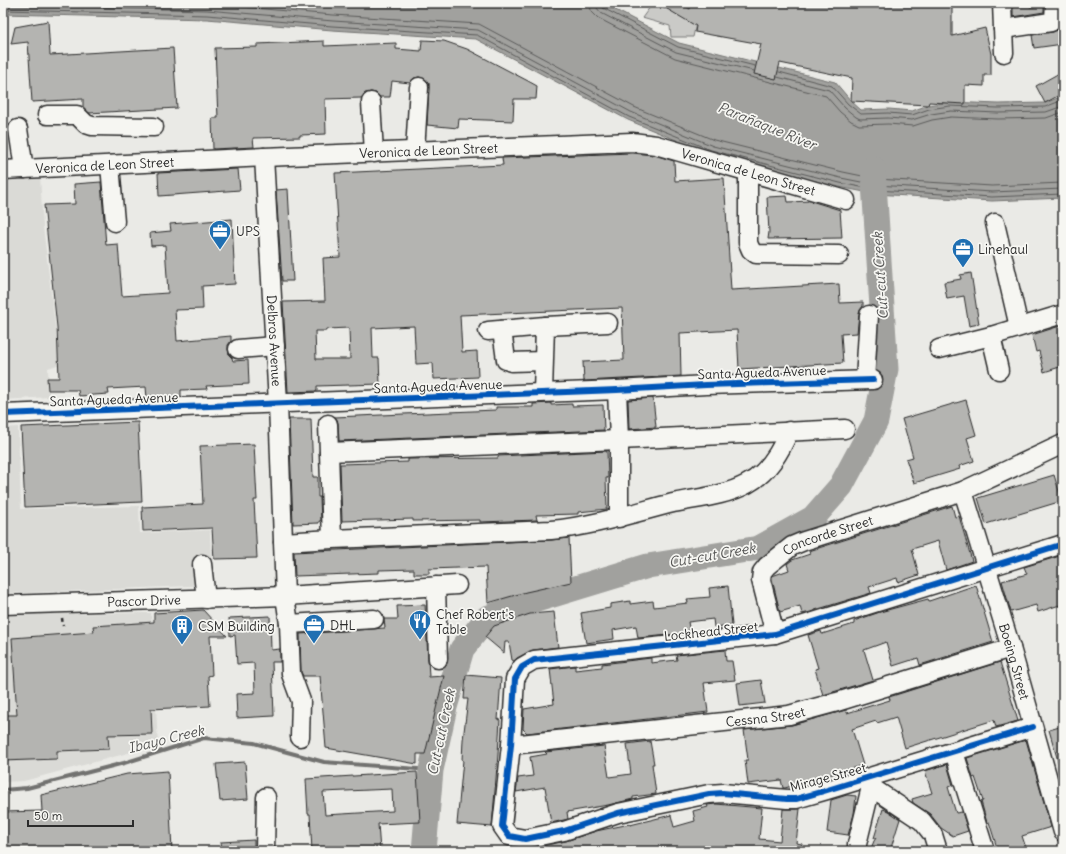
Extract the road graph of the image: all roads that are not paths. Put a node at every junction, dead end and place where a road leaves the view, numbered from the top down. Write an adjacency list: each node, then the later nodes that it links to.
1 (1002, 3): 3 (street)
2 (1055, 3): 3 (street)
3 (1003, 29): 4 (street)
4 (1004, 52)
5 (419, 87): 10 (street)
6 (370, 102): 11 (street)
7 (47, 115): 8 (street)
8 (154, 127)
9 (13, 136): 14 (street)
10 (415, 151): 11 (street, Veronica de Leon Street); 16 (street, Veronica de Leon Street)
11 (374, 153): 12 (street, Veronica de Leon Street)
12 (264, 157): 13 (street, Veronica de Leon Street); 27 (street, Delbros Avenue)
13 (110, 165): 14 (street, Veronica de Leon Street); 18 (street)
14 (24, 169): 15 (street, Veronica de Leon Street)
15 (3, 170)
16 (748, 173): 17 (street, Veronica de Leon Street); 20 (street)
17 (846, 200)
18 (114, 222)
19 (995, 223): 25 (street)
20 (839, 255)
21 (1063, 314): 25 (street)
22 (869, 315): 32 (street, Santa Agueda Avenue)
23 (608, 323): 24 (street)
24 (545, 326): 30 (street); 30 (street)
25 (1019, 327): 26 (street)
26 (991, 336): 29 (street); 31 (street)
27 (275, 346): 28 (street); 34 (street, Delbros Avenue)
28 (238, 349)
29 (939, 349)
30 (543, 361): 33 (street)
31 (998, 370)
32 (617, 390): 33 (street, Santa Agueda Avenue); 39 (street)
33 (543, 392): 34 (street, Santa Agueda Avenue)
34 (278, 403): 35 (street, Santa Agueda Avenue); 45 (street, Delbros Avenue)
35 (3, 414)
36 (328, 424): 41 (street)
37 (845, 429): 38 (street)
38 (789, 431): 39 (street); 43 (street)
39 (619, 440): 41 (street); 43 (street)
40 (1063, 444): 42 (street)
41 (329, 452): 44 (street)
42 (962, 491): 48 (street, Boeing Street); 56 (street, Concorde Street)
43 (619, 518): 44 (street)
44 (332, 539): 45 (street)
45 (283, 542): 51 (street, Delbros Avenue)
46 (1063, 544): 48 (street, Lockhead Street)
47 (202, 564): 52 (street)
48 (987, 568): 56 (street, Lockhead Street); 57 (street, Boeing Street)
49 (457, 585): 50 (street, Pascor Drive)
50 (436, 586): 51 (street, Pascor Drive); 58 (street)
51 (285, 596): 52 (street, Pascor Drive); 55 (street, Delbros Avenue)
52 (206, 599): 53 (street, Pascor Drive)
53 (3, 605)
54 (374, 619): 55 (street)
55 (289, 624): 60 (street, Delbros Avenue)
56 (775, 634): 61 (street, Lockhead Street)
57 (1011, 648): 59 (street, Boeing Street); 61 (street, Cessna Street)
58 (438, 659)
59 (1033, 727): 62 (street, Mirage Street); 65 (street, Boeing Street)
60 (300, 737)
61 (511, 745): 66 (street, Lockhead Street)
62 (954, 752): 63 (street, Mirage Street); 70 (street)
63 (867, 783): 66 (street, Mirage Street); 68 (street); 69 (street)
64 (266, 797): 67 (street)
65 (1063, 832)
66 (509, 836)
67 (265, 851)
68 (857, 851)
69 (938, 851)
70 (985, 851)

